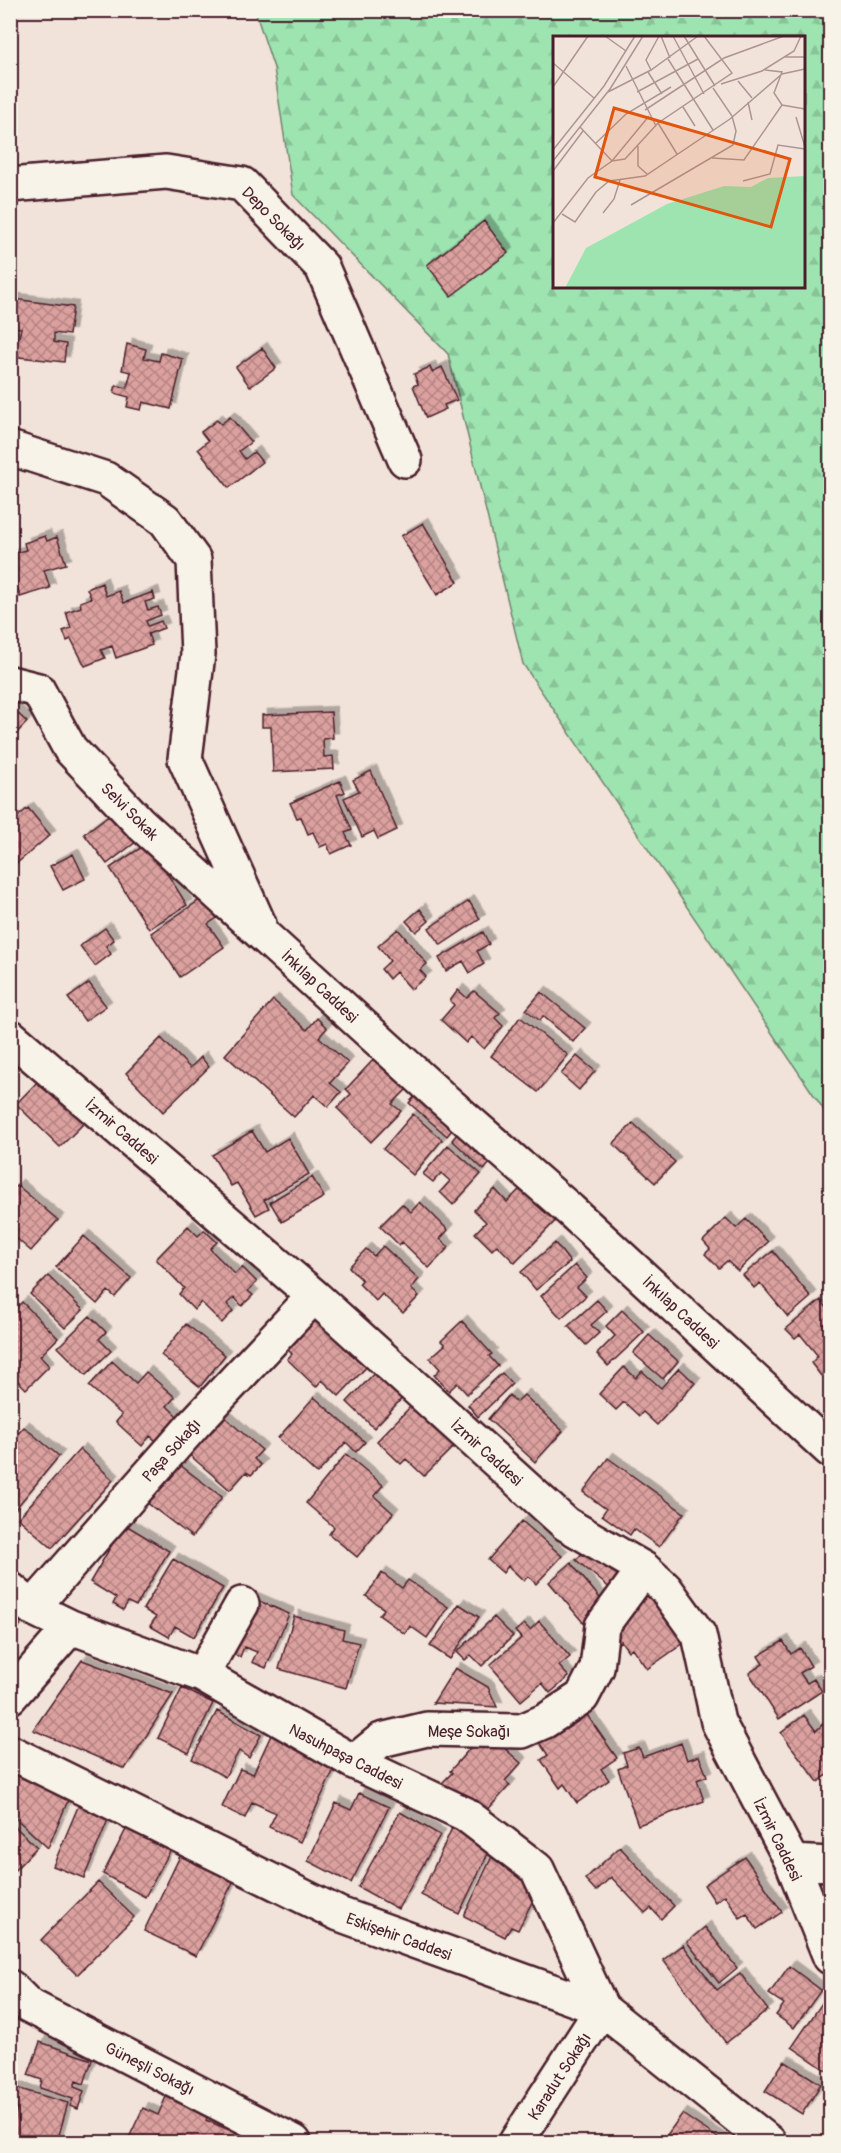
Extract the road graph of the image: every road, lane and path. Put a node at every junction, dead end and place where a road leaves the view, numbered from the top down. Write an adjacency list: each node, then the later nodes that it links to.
1 (10, 185): 3 (street, Depo Sokağı)
2 (10, 448): 5 (street, İnkılap Caddesi)
3 (405, 460)
4 (10, 683): 5 (street, Selvi Sokak)
5 (264, 934): 8 (street, İnkılap Caddesi)
6 (10, 1035): 7 (street, İzmir Caddesi)
7 (314, 1296): 9 (street, İzmir Caddesi); 10 (street, Paşa Sokağı)
8 (831, 1450)
9 (644, 1569): 16 (street, Meşe Sokağı); 17 (street, İzmir Caddesi)
10 (21, 1599): 12 (street, Nasuhpaşa Caddesi)
11 (242, 1604): 13 (street)
12 (71, 1627): 13 (street, Nasuhpaşa Caddesi); 14 (street)
13 (202, 1675): 16 (street, Nasuhpaşa Caddesi)
14 (10, 1697)
15 (10, 1752): 21 (street, Eskişehir Caddesi)
16 (354, 1762): 21 (street, Nasuhpaşa Caddesi)
17 (792, 1862): 18 (street); 19 (street, İzmir Caddesi)
18 (831, 1864)
19 (831, 1957)
20 (10, 1988): 22 (street, Güneşli Sokağı)
21 (602, 2008): 23 (street, Karadut Sokağı); 24 (street, Eskişehir Caddesi)
22 (294, 2142)
23 (516, 2142)
24 (769, 2142)

